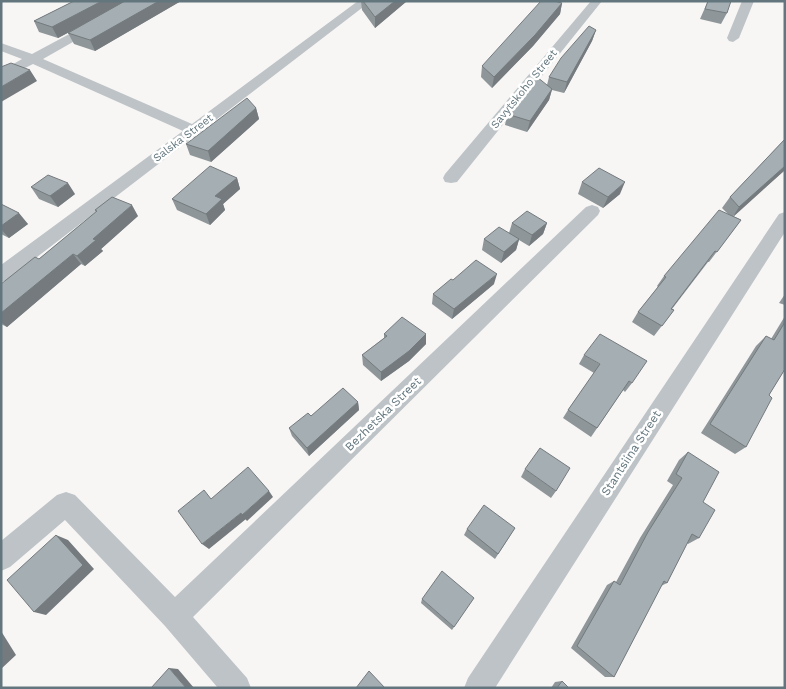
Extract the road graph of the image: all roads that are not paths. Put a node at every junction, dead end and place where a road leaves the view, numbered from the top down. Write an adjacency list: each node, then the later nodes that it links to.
1 (140, 1): 7 (street)
2 (366, 1): 9 (street, Salska Street)
3 (596, 1): 10 (street, Savytskoho Street)
4 (748, 1): 5 (street)
5 (732, 38)
6 (1, 47): 7 (street)
7 (33, 59): 8 (street); 9 (street)
8 (1, 76)
9 (193, 130): 13 (street, Salska Street)
10 (451, 178)
11 (592, 211): 15 (street, Bezhetska Street)
12 (785, 218): 17 (street, Stantsiina Street)
13 (1, 275)
14 (1, 558): 15 (street)
15 (175, 616): 16 (street)
16 (237, 688)
17 (478, 688)

